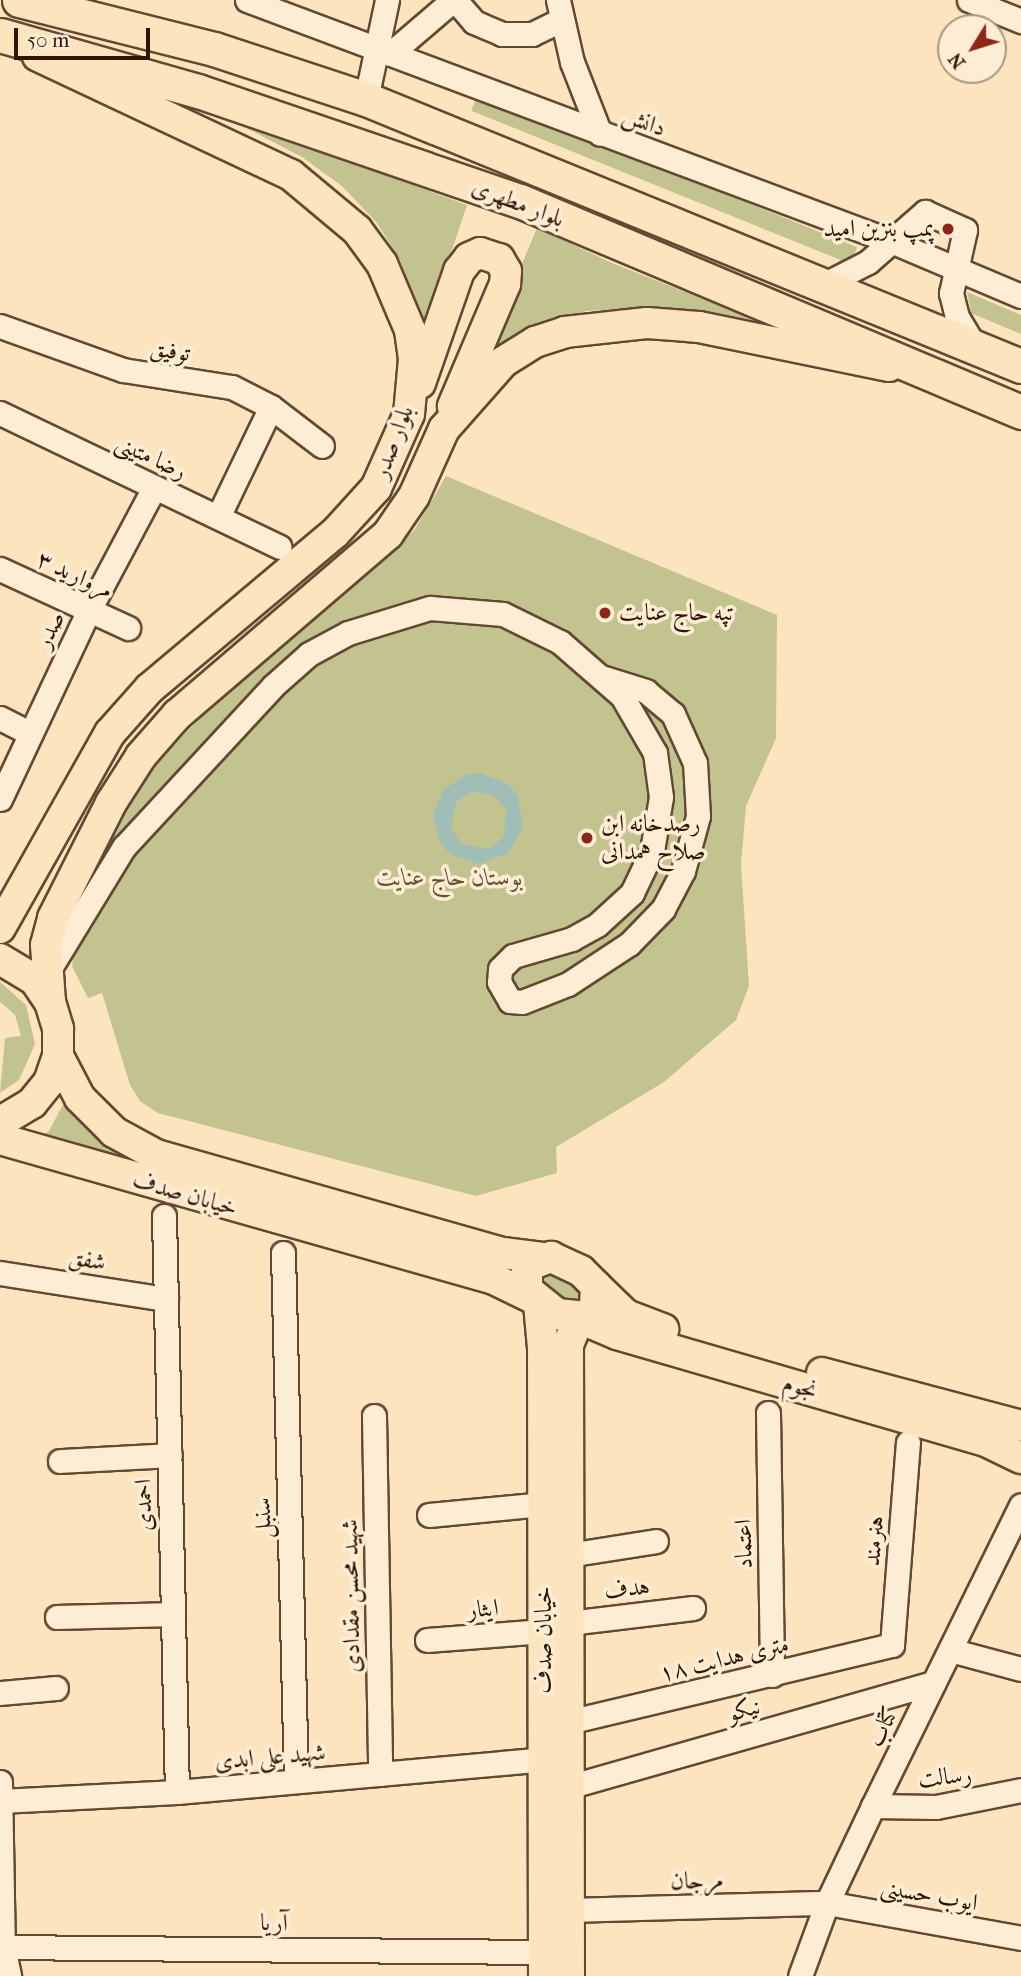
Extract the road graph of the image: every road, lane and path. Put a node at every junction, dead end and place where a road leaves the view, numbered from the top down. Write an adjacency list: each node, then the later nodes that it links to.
1 (19, 0): 10 (highway, بلوار مطهری)
2 (248, 0): 9 (street, دانش)
3 (387, 0): 9 (street)
4 (454, 0): 6 (street); 9 (street)
5 (969, 0): 7 (street)
6 (558, 10): 11 (street)
7 (1021, 21)
8 (0, 37): 19 (highway, بلوار مطهری); 23 (main road, بلوار صدر)
9 (384, 52): 10 (street); 11 (street, دانش)
10 (366, 99): 14 (highway, بلوار مطهری)
11 (600, 134): 12 (street, دانش)
12 (893, 242): 13 (street, دانش); 13 (street); 14 (street)
13 (953, 267): 15 (street, دانش); 17 (street)
14 (819, 287): 17 (highway, بلوار مطهری)
15 (1021, 296)
16 (0, 326): 20 (street, توفیق)
17 (975, 347): 18 (highway, بلوار مطهری)
18 (1021, 366)
19 (926, 373): 21 (highway, بلوار مطهری); 24 (main road, بلوار صدر)
20 (271, 407): 25 (street, توفیق); 27 (street)
21 (1021, 412)
22 (0, 413): 26 (street, رضا متینی)
23 (409, 414): 24 (main road); 36 (main road, بلوار صدر)
24 (444, 429): 38 (main road, بلوار صدر)
25 (323, 446)
26 (155, 488): 27 (street, رضا متینی); 30 (street, صدر)
27 (218, 517): 28 (street, رضا متینی)
28 (280, 547)
29 (0, 569): 30 (street, مروارید ۳)
30 (89, 610): 31 (street, مروارید ۳); 34 (street, صدر)
31 (128, 628)
32 (601, 677): 32 (street); 38 (street)
33 (0, 718): 34 (street)
34 (30, 733): 35 (street, صدر)
35 (0, 799)
36 (0, 928)
37 (0, 959): 38 (main road)
38 (48, 989): 39 (main road)
39 (58, 1056): 40 (main road); 44 (main road, خیابان صدف)
40 (0, 1122)
41 (0, 1139): 48 (main road, خیابان صدف)
42 (164, 1216): 47 (street, احمدی)
43 (283, 1253): 77 (street, سنبل)
44 (541, 1258): 46 (main road); 48 (main road)
45 (0, 1273): 47 (street, شفق)
46 (596, 1286): 49 (main road); 52 (main road, نجوم)
47 (166, 1299): 54 (street, احمدی)
48 (535, 1300): 49 (main road); 57 (main road, خیابان صدف)
49 (579, 1318): 55 (main road, نجوم); 61 (main road, خیابان صدف)
50 (768, 1413): 70 (street, اعتماد)
51 (374, 1416): 76 (street, شهید محسن مقدادی)
52 (1021, 1426)
53 (908, 1443): 67 (street, هنرمند)
54 (170, 1455): 56 (street); 63 (street, احمدی)
55 (1021, 1458)
56 (60, 1461)
57 (544, 1504): 59 (street); 65 (main road, خیابان صدف)
58 (1021, 1505): 68 (street, کتاب)
59 (429, 1515)
60 (656, 1541): 61 (street)
61 (568, 1555): 65 (main road, خیابان صدف)
62 (693, 1608): 65 (street, هدف)
63 (173, 1614): 64 (street); 80 (street, احمدی)
64 (57, 1617)
65 (556, 1627): 66 (street, ایثار); 74 (main road, خیابان صدف); 75 (main road, خیابان صدف)
66 (427, 1640)
67 (891, 1644): 70 (street, ۱۸ متری هدایت)
68 (950, 1650): 69 (street); 71 (street, کتاب)
69 (1021, 1669)
70 (772, 1675): 74 (street, ۱۸ متری هدایت)
71 (934, 1683): 78 (street, نیکو); 82 (street, کتاب)
72 (56, 1688): 73 (street)
73 (0, 1693)
74 (568, 1722): 78 (main road, خیابان صدف)
75 (544, 1759): 76 (street, شهید علی ابدی); 87 (main road, خیابان صدف)
76 (380, 1774): 77 (street, شهید علی ابدی)
77 (296, 1781): 80 (street, شهید علی ابدی)
78 (568, 1787): 84 (main road, خیابان صدف)
79 (1021, 1790): 82 (street, رسالت)
80 (177, 1792): 81 (street, شهید علی ابدی)
81 (1, 1795): 86 (street)
82 (873, 1806): 83 (street, کتاب)
83 (827, 1903): 84 (street, مرجان); 85 (street, ایوب حسینی); 90 (street, کتاب)
84 (569, 1910): 89 (main road, خیابان صدف)
85 (1021, 1938)
86 (2, 1947): 87 (street, آریا); 88 (street)
87 (544, 1964)
88 (9, 1976)
89 (569, 1976)
90 (800, 1976)

